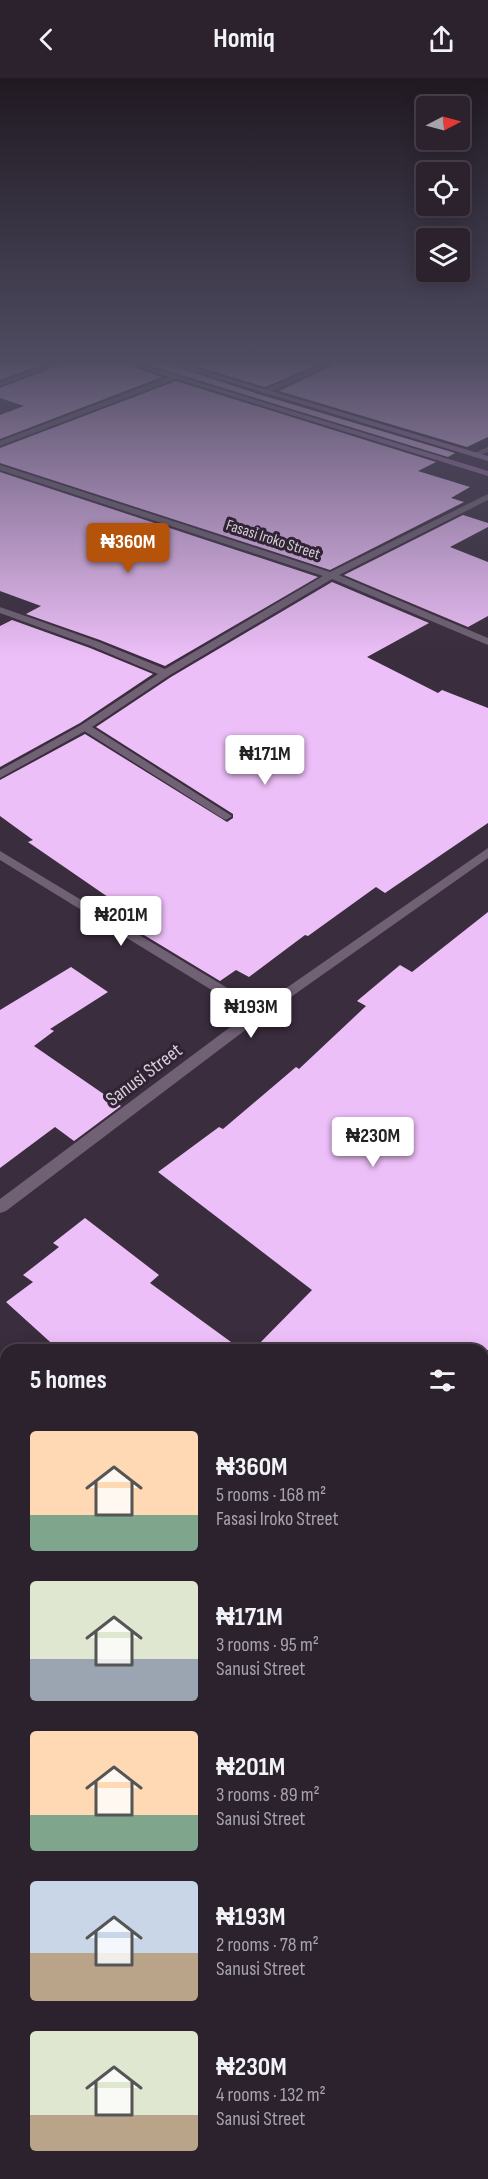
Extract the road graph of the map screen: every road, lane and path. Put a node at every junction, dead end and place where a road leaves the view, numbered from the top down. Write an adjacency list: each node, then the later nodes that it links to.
1 (450, 462): 3 (main road)
2 (0, 466): 5 (street, Fasasi Iroko Street)
3 (488, 474)
4 (488, 497): 5 (street)
5 (331, 575): 7 (street, Fasasi Iroko Street); 8 (street)
6 (0, 610): 8 (street)
7 (488, 642)
8 (166, 673): 9 (street)
9 (85, 727): 10 (street); 11 (street)
10 (0, 775)
11 (226, 816)
12 (488, 852): 14 (street, Sanusi Street)
13 (0, 855): 14 (street)
14 (259, 1013): 15 (street, Sanusi Street)
15 (0, 1207)

